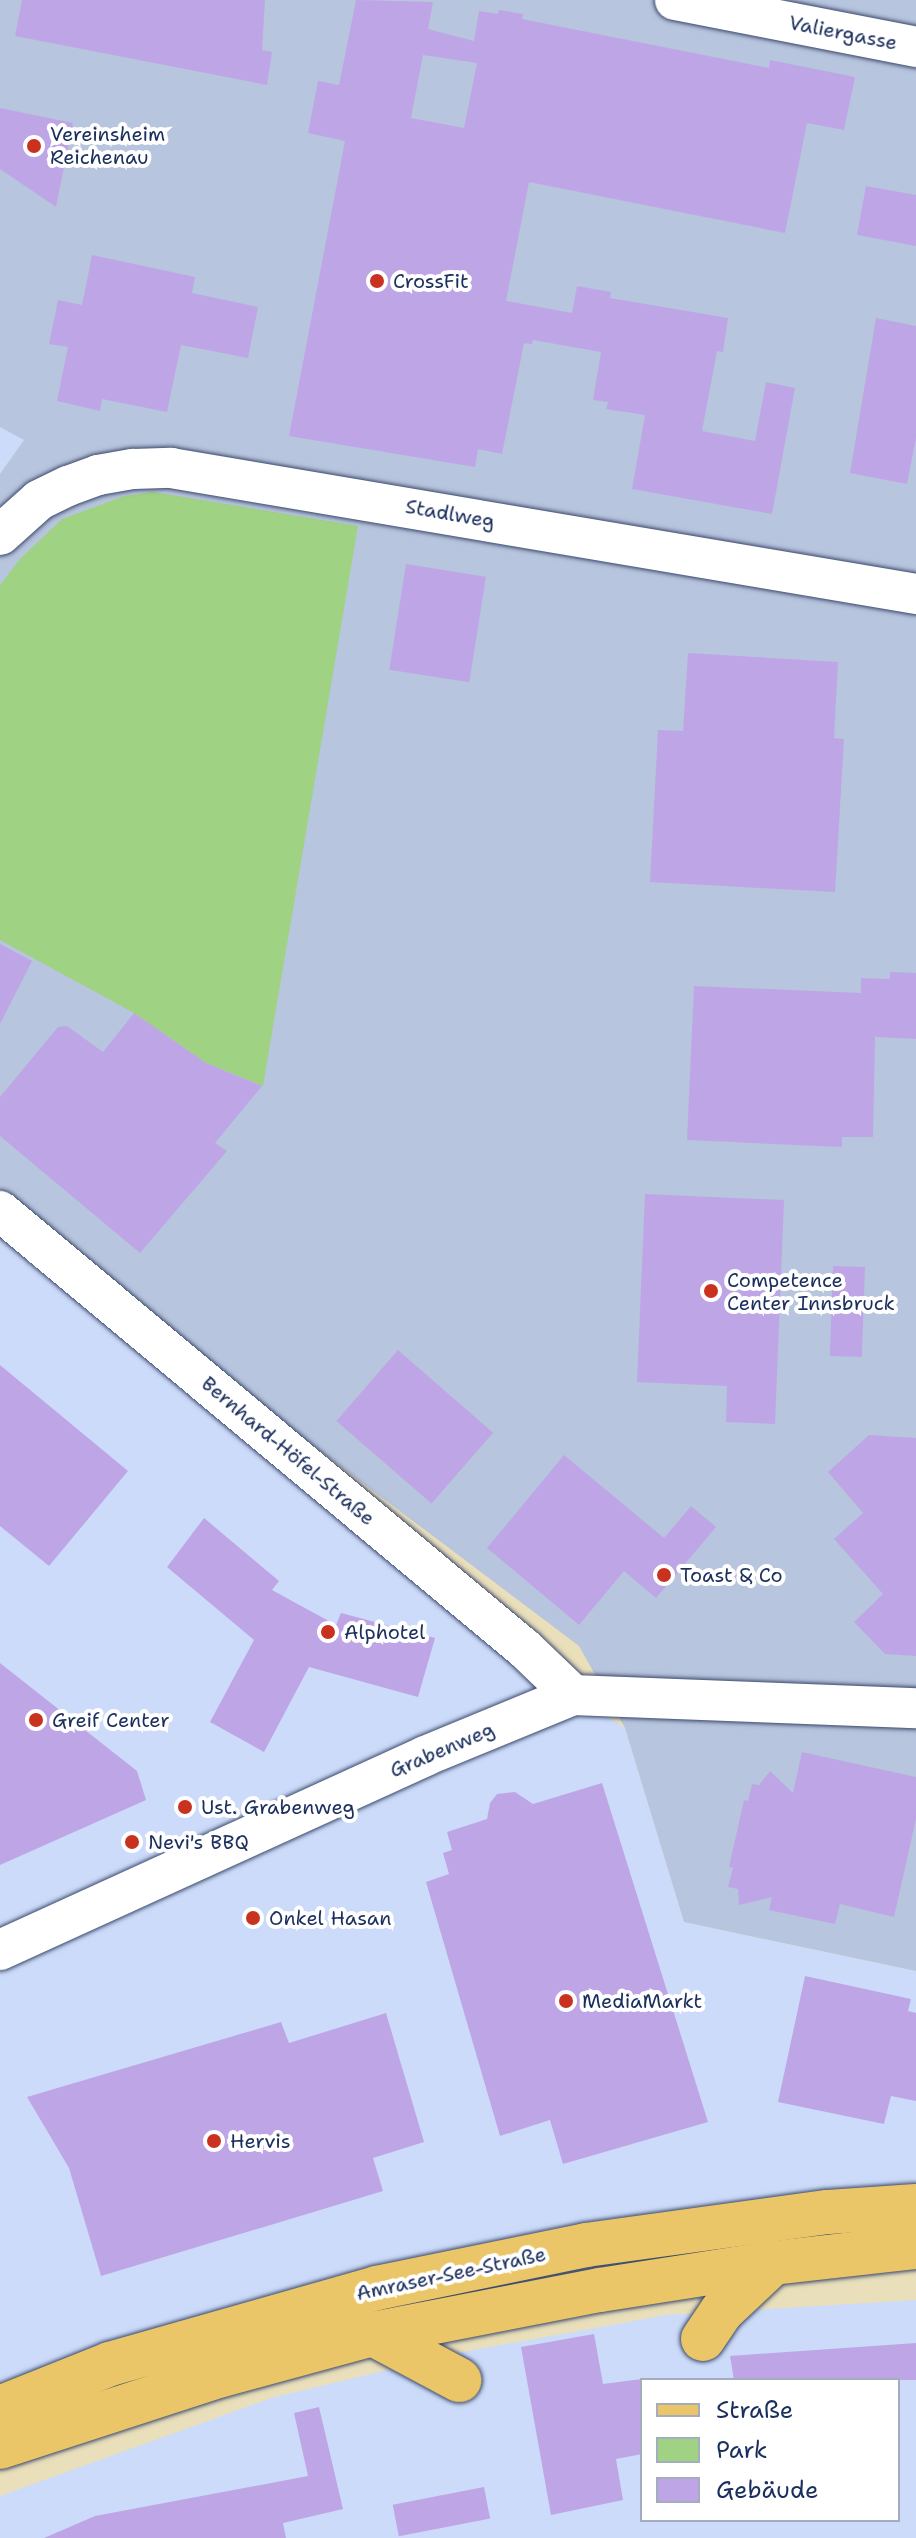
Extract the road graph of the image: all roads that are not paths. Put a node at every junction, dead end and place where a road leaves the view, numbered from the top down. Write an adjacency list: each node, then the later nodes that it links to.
1 (675, 0): 2 (street, Valiergasse)
2 (916, 47)
3 (0, 535): 4 (street, Stadlweg)
4 (916, 594)
5 (0, 1211): 6 (street, Bernhard-Höfel-Straße)
6 (573, 1695): 7 (street, Grabenweg); 8 (street, Grabenweg)
7 (916, 1708)
8 (0, 1950)
9 (916, 2206): 15 (main road, Amraser-See-Straße)
10 (916, 2247): 11 (main road)
11 (773, 2263): 12 (main road); 13 (main road)
12 (373, 2334): 14 (main road); 16 (main road)
13 (703, 2339)
14 (459, 2380)
15 (0, 2408)
16 (0, 2447)

